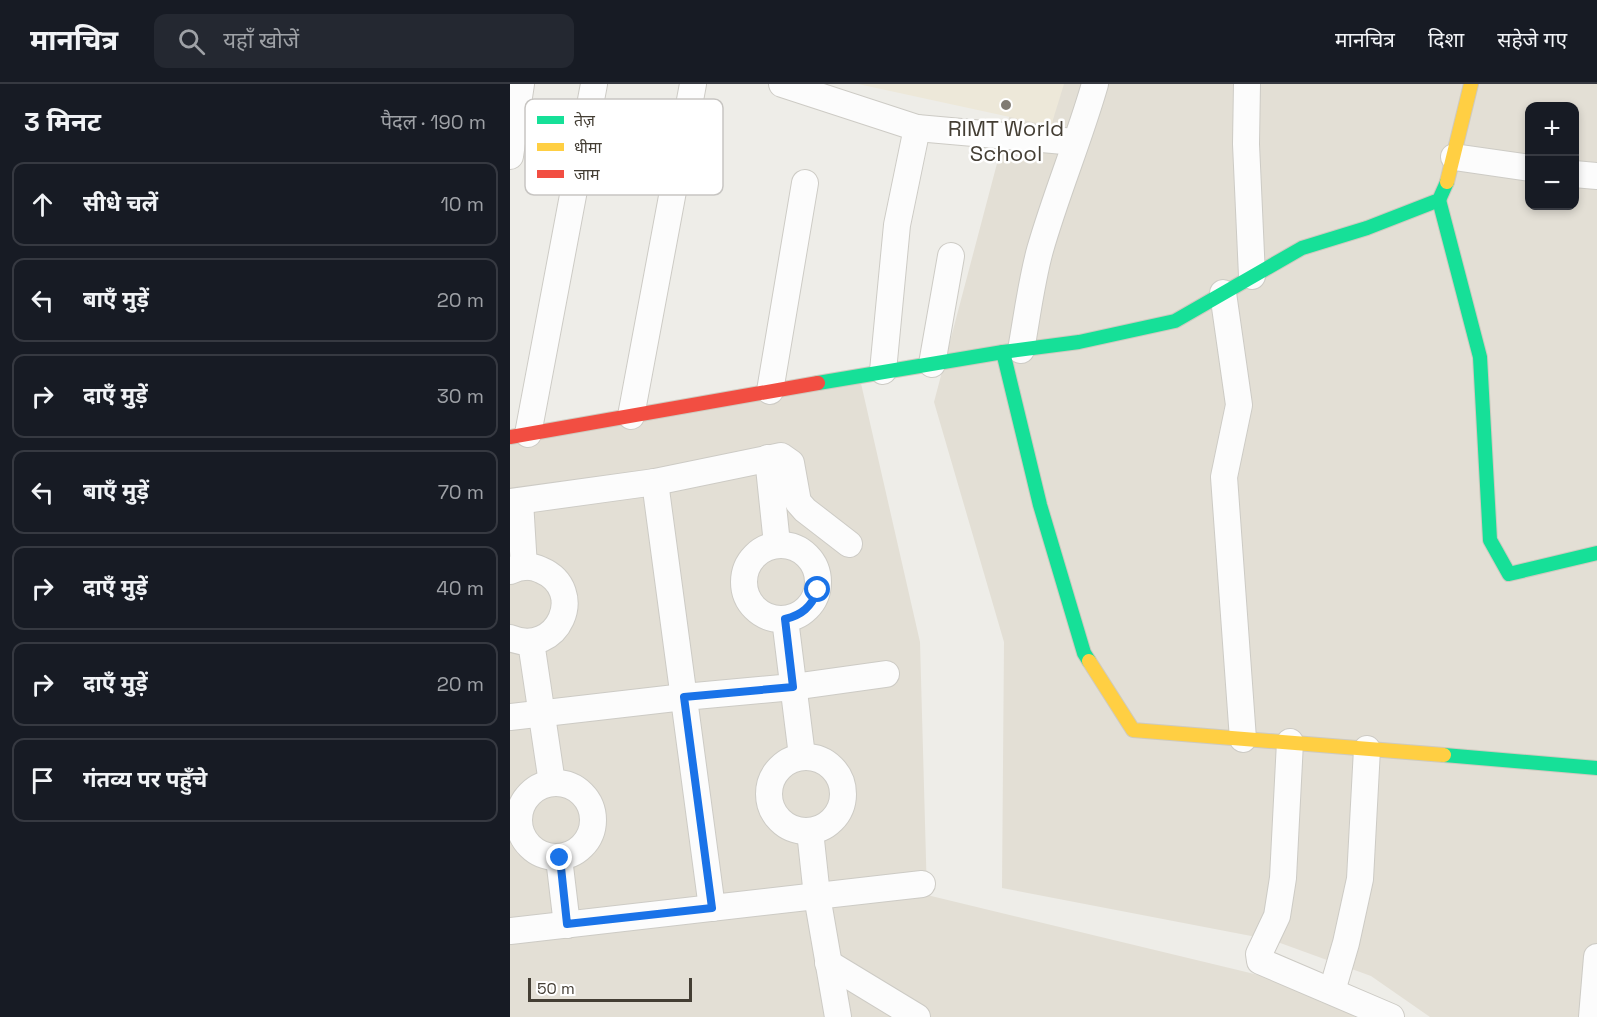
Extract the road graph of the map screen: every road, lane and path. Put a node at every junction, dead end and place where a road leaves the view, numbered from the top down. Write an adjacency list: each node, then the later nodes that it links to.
1 (521, 84): 12 (street)
2 (594, 84): 8 (street)
3 (693, 84): 9 (street)
4 (782, 84): 10 (street)
5 (1095, 84): 11 (street)
6 (1247, 84): 22 (street)
7 (1471, 84): 13 (street)
8 (591, 99)
9 (690, 99)
10 (917, 128): 11 (street); 26 (street)
11 (1075, 142): 24 (street)
12 (510, 156)
13 (1454, 157): 14 (street); 20 (street)
14 (1525, 167)
15 (1579, 174): 16 (street)
16 (1597, 176)
17 (805, 183): 27 (street)
18 (570, 195): 29 (street)
19 (672, 195): 28 (street)
20 (1439, 200): 22 (street); 35 (street)
21 (951, 256): 25 (street)
22 (1252, 276): 23 (street)
23 (1224, 293): 24 (street); 44 (street)
24 (1012, 351): 25 (street); 44 (street)
25 (932, 364): 26 (street)
26 (883, 371): 27 (street)
27 (770, 391): 28 (street)
28 (631, 416): 29 (street)
29 (519, 436)
30 (768, 458): 31 (street); 33 (street); 34 (street)
31 (655, 482): 32 (street); 41 (street)
32 (515, 502): 36 (street)
33 (777, 544): 37 (street); 37 (street)
34 (849, 544)
35 (1597, 553)
36 (517, 569): 38 (street)
37 (785, 619): 40 (street)
38 (520, 640): 42 (street)
39 (886, 674): 40 (street)
40 (793, 687): 41 (street); 47 (street)
41 (684, 697): 42 (street); 54 (street)
42 (543, 714): 43 (street); 49 (street)
43 (510, 717)
44 (1243, 739): 45 (street)
45 (1290, 742): 46 (street); 59 (street)
46 (1367, 749): 48 (street); 59 (street)
47 (802, 756): 50 (street); 50 (street)
48 (1597, 768)
49 (552, 783): 51 (street); 51 (street)
50 (810, 831): 53 (street)
51 (560, 858): 55 (street)
52 (922, 884): 53 (street)
53 (817, 896): 54 (street); 58 (street)
54 (712, 908): 55 (street)
55 (567, 924): 56 (street)
56 (510, 931)
57 (1597, 957): 63 (street)
58 (828, 963): 60 (street); 61 (street)
59 (1332, 991): 62 (street)
60 (837, 1017)
61 (917, 1017)
62 (1391, 1017)
63 (1592, 1017)

